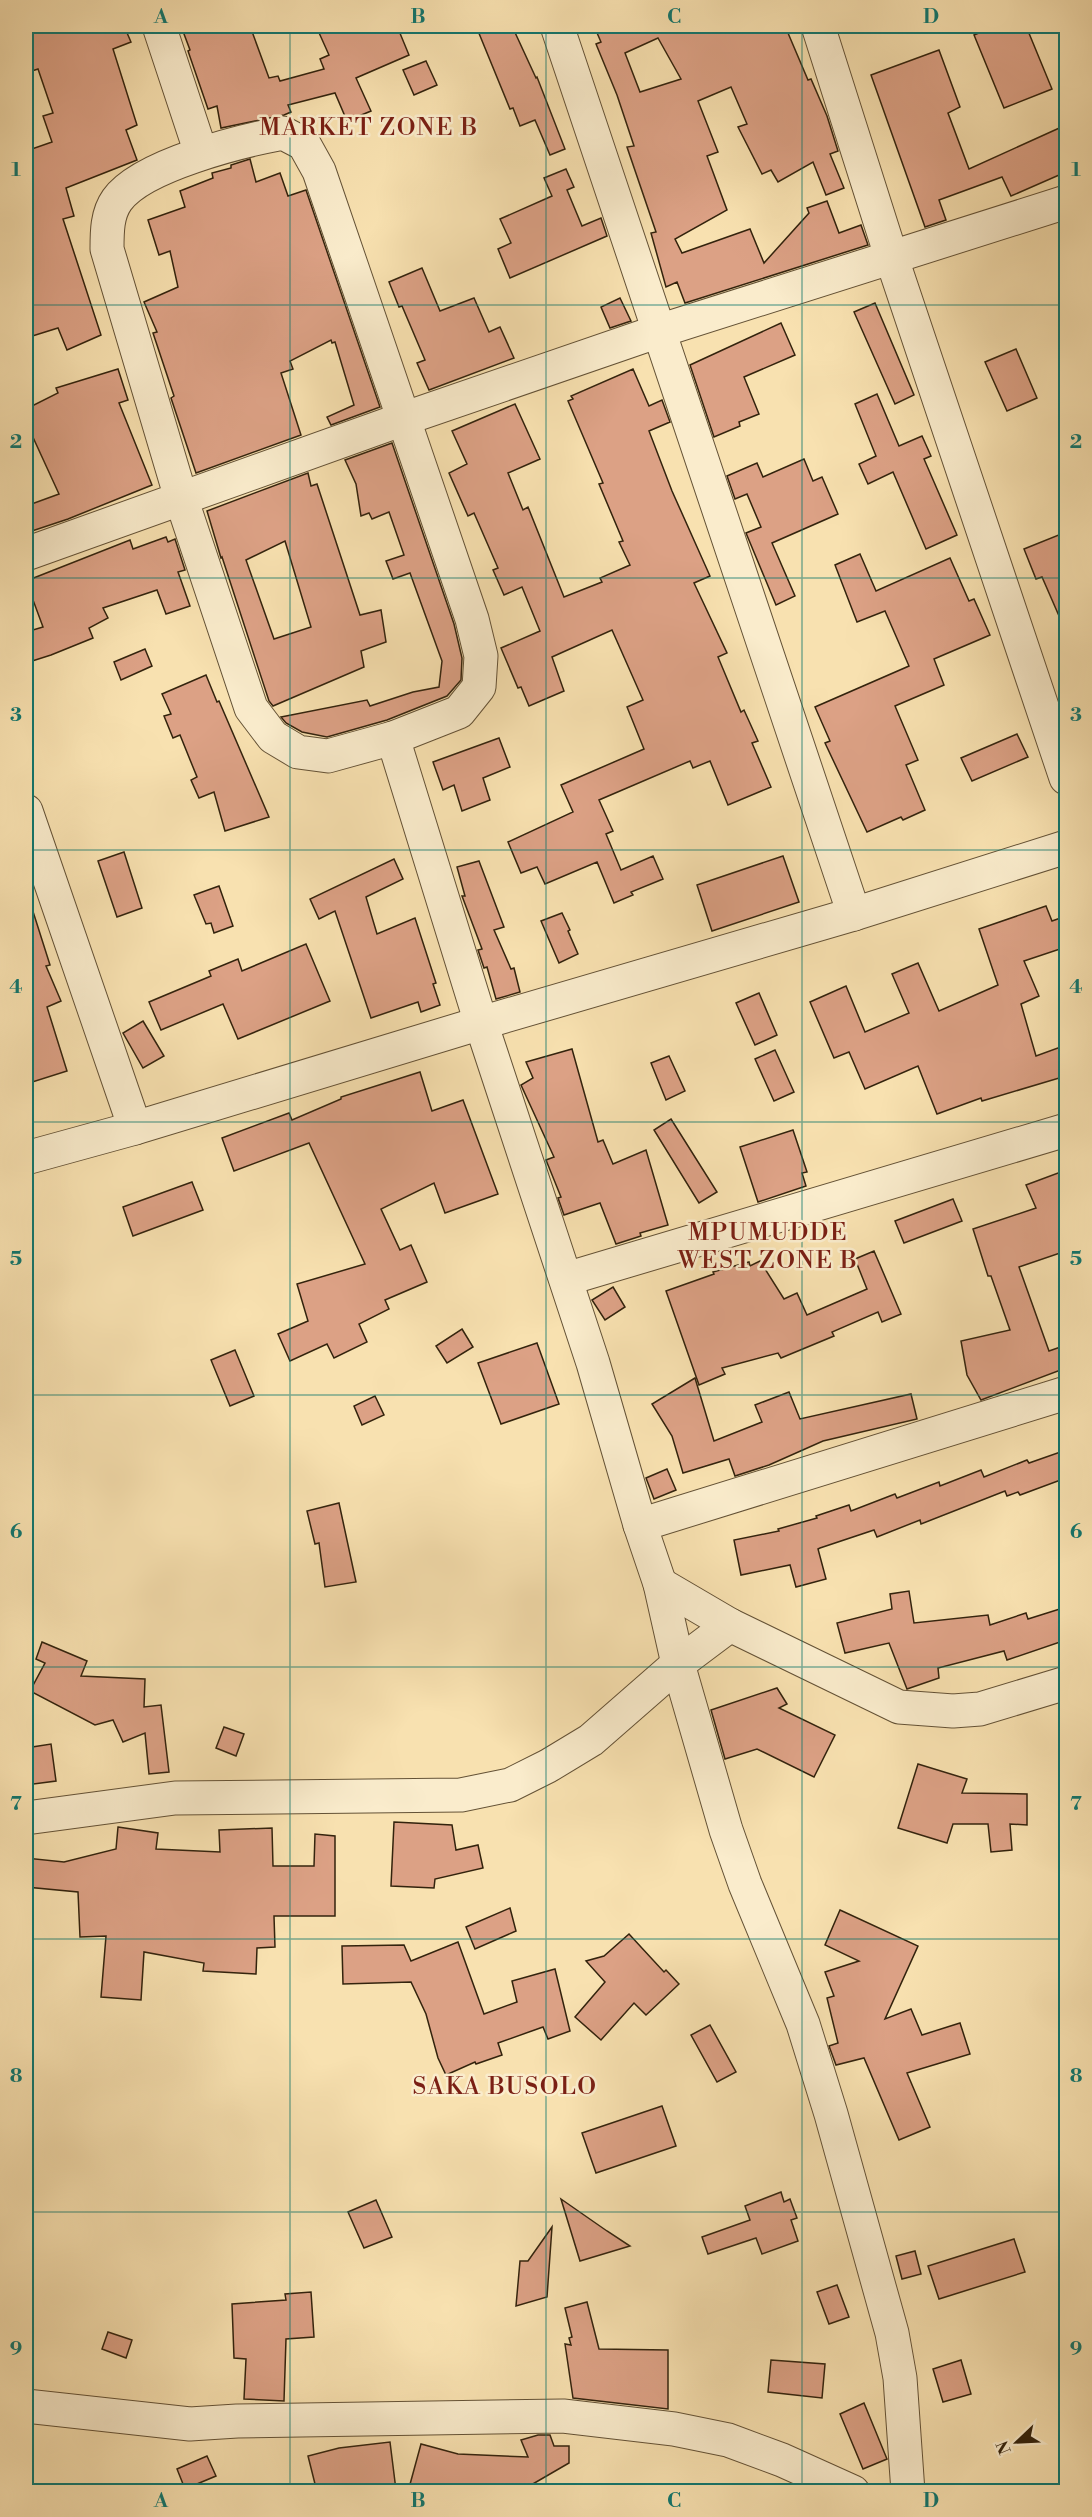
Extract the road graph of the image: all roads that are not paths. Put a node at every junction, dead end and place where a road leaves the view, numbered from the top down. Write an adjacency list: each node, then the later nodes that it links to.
1 (159, 26): 4 (street)
2 (556, 26): 7 (street)
3 (818, 26): 6 (street)
4 (201, 153): 8 (street); 9 (street)
5 (1066, 202): 6 (street)
6 (892, 259): 7 (street); 12 (street)
7 (659, 331): 8 (street); 15 (street)
8 (403, 419): 9 (street); 11 (street)
9 (181, 498): 10 (street); 11 (street)
10 (26, 554)
11 (393, 738): 16 (street)
12 (1066, 778)
13 (26, 811): 17 (street)
14 (1066, 847): 15 (street)
15 (854, 914): 16 (street)
16 (481, 1023): 17 (street); 20 (street)
17 (135, 1128): 19 (street)
18 (1066, 1130): 20 (street)
19 (26, 1158)
20 (567, 1279): 22 (street)
21 (1066, 1393): 22 (street)
22 (640, 1525): 23 (street)
23 (660, 1584): 24 (street); 25 (street)
24 (730, 1625): 25 (street); 26 (street)
25 (678, 1664): 27 (street); 30 (street)
26 (1066, 1683)
27 (26, 1818)
28 (26, 2406): 29 (street)
29 (853, 2492)
30 (908, 2492)

